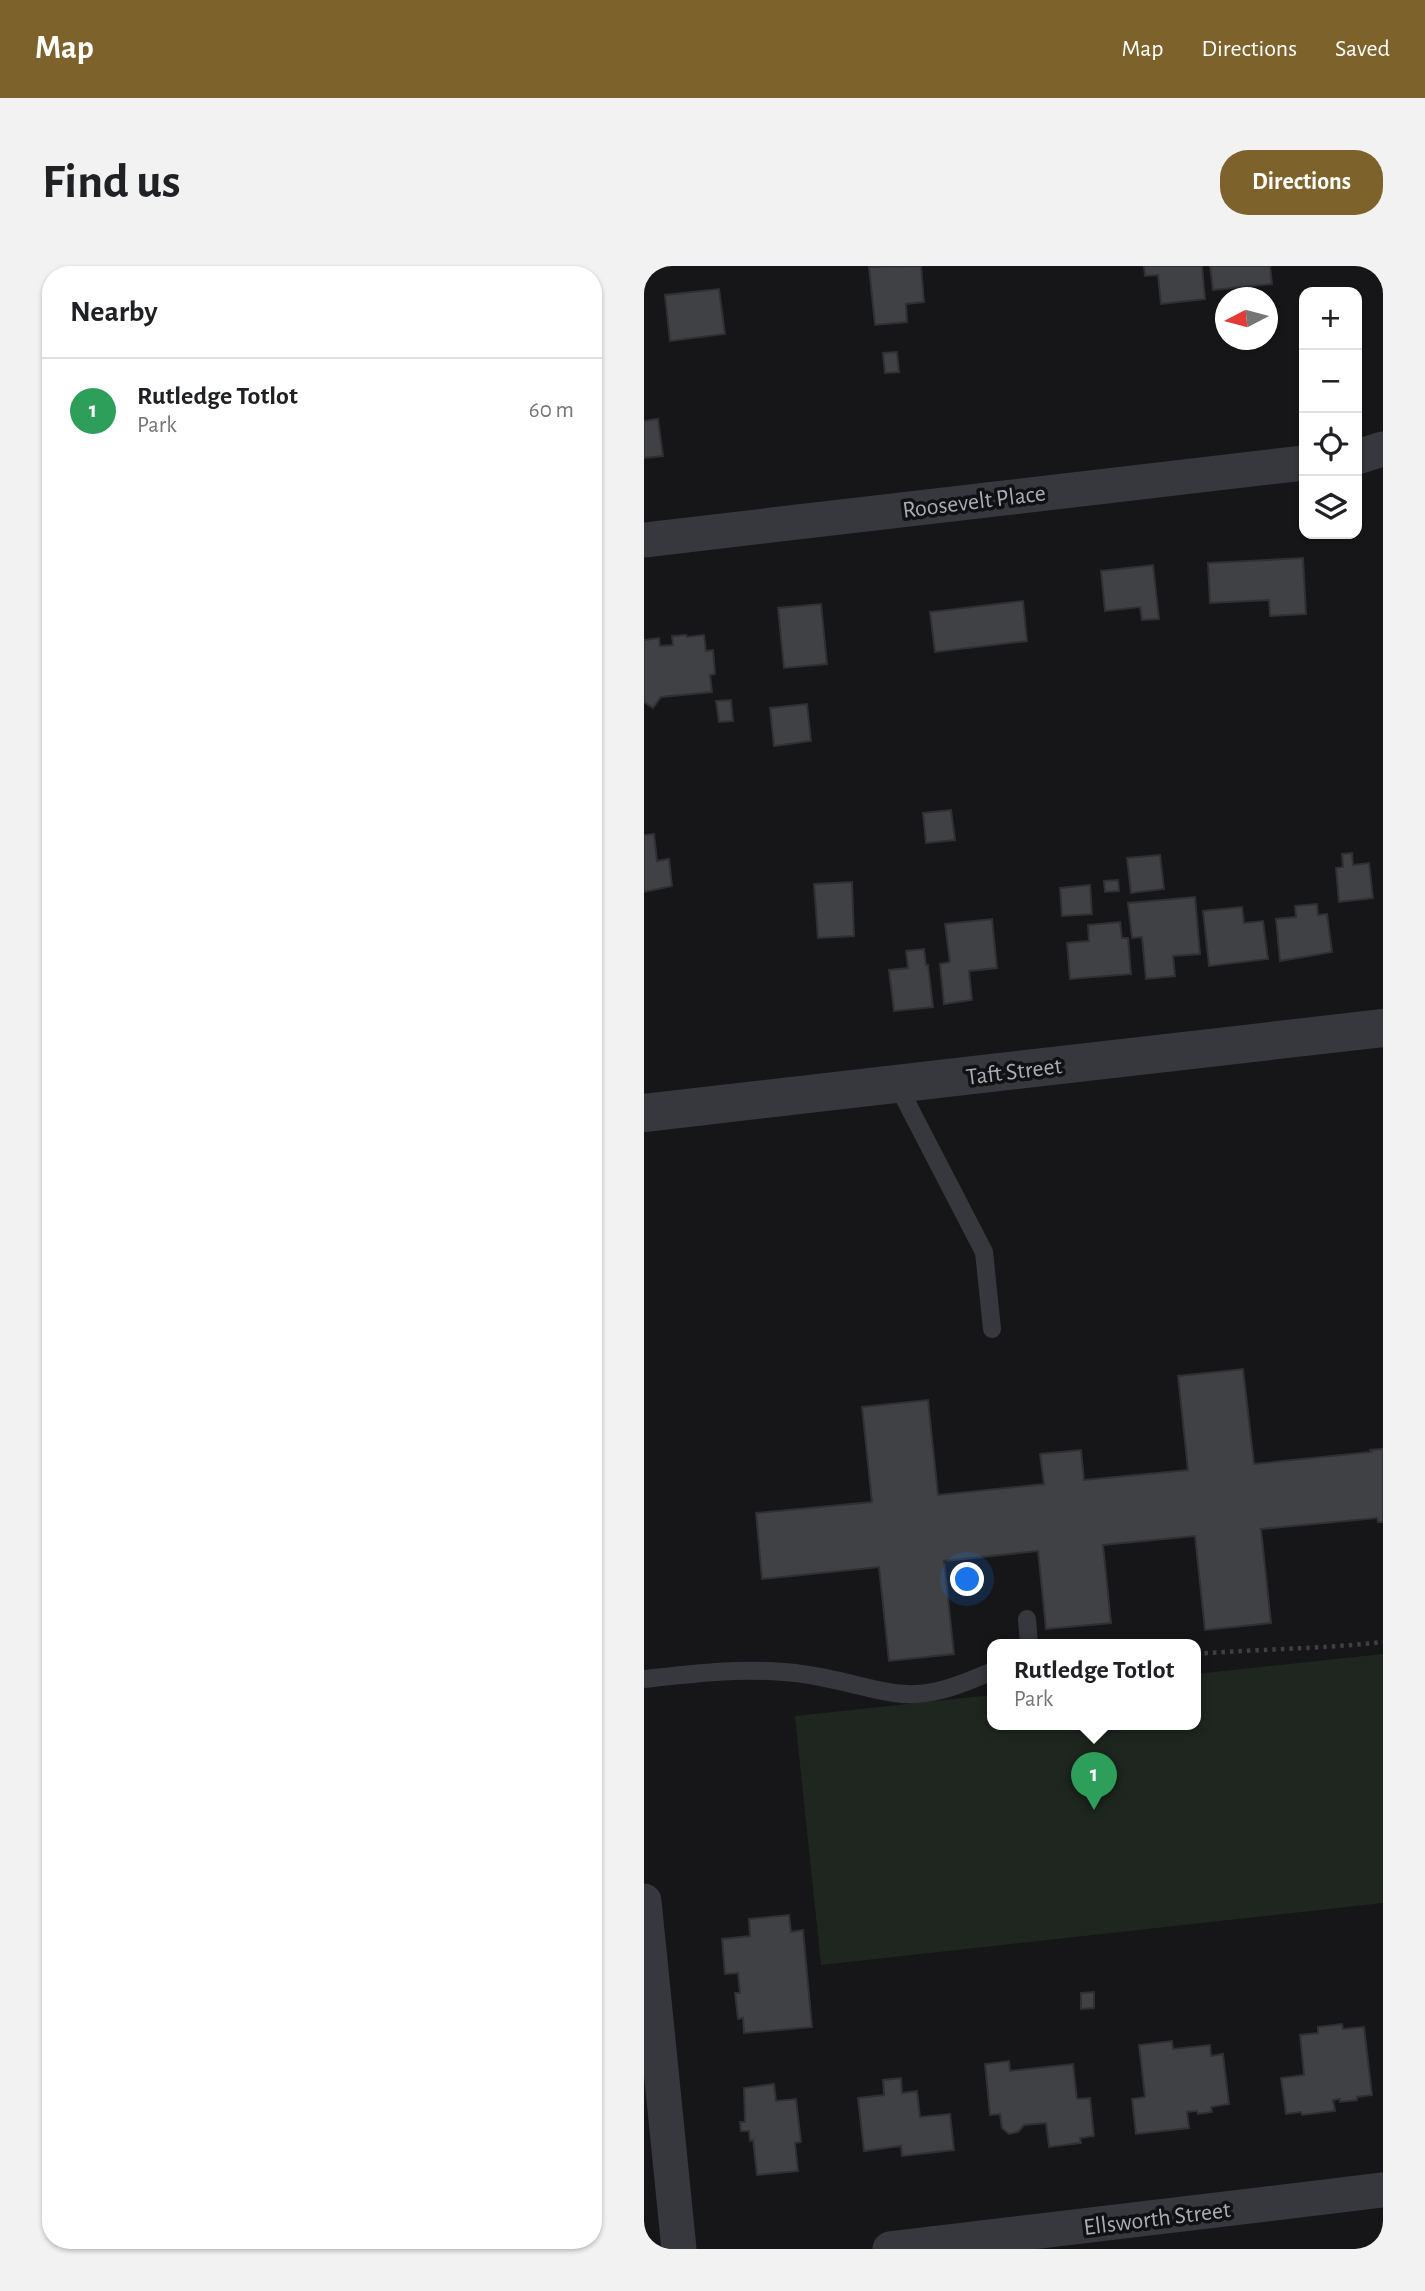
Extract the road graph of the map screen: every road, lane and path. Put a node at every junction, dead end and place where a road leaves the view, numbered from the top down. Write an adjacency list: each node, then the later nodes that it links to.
1 (1383, 449): 2 (street)
2 (1362, 455)
3 (1299, 464): 4 (street, Roosevelt Place)
4 (644, 540)
5 (1383, 1028): 6 (street, Taft Street)
6 (897, 1084): 7 (street, Taft Street); 8 (lane)
7 (644, 1113)
8 (992, 1329)
9 (1027, 1619): 10 (lane)
10 (1029, 1639)
11 (1383, 1642): 12 (path)
12 (1201, 1654)
13 (987, 1673): 14 (lane)
14 (644, 1679)
15 (644, 1901): 16 (street)
16 (650, 2020): 19 (street)
17 (1383, 2190): 18 (street, Ellsworth Street)
18 (1125, 2235): 20 (street, Ellsworth Street)
19 (680, 2249)
20 (890, 2249)

